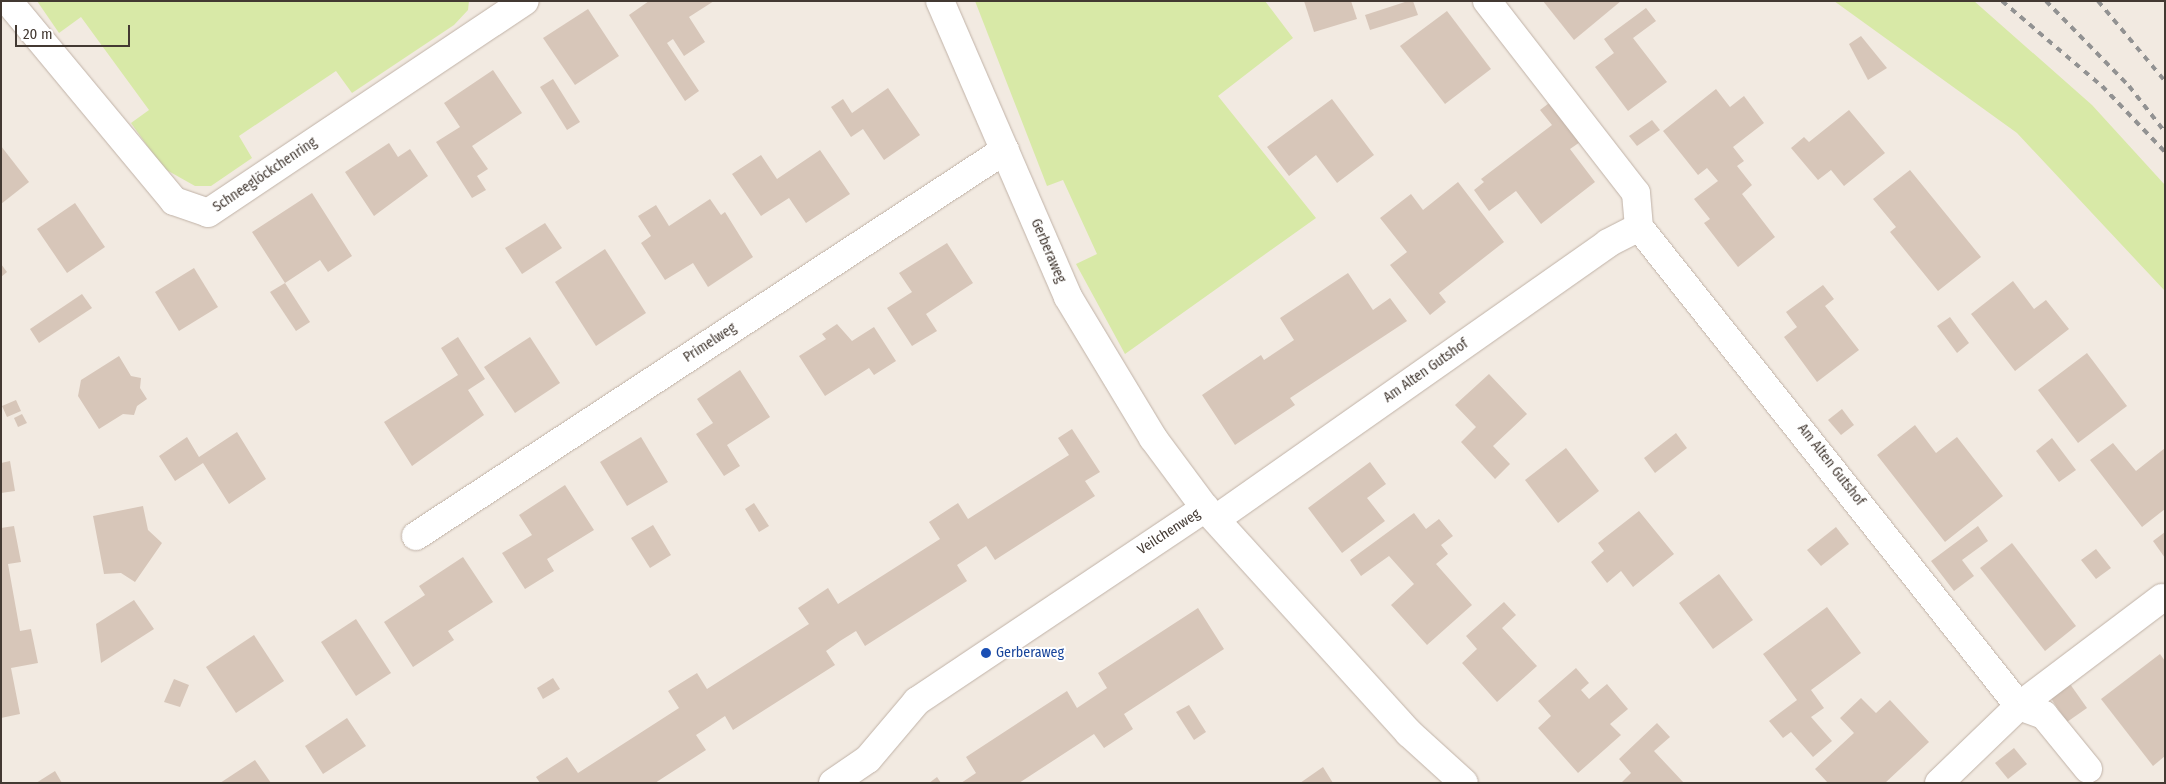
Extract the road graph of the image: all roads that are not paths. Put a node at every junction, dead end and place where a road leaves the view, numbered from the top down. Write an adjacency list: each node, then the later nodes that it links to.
1 (8, 1): 4 (street, Schneeglöckchenring)
2 (940, 1): 5 (street, Gerberaweg)
3 (1487, 1): 6 (street)
4 (519, 3)
5 (1005, 150): 7 (street, Gerberaweg); 8 (street, Primelweg)
6 (1639, 227): 7 (street, Am Alten Gutshof); 10 (street, Am Alten Gutshof)
7 (1210, 514): 12 (street, Veilchenweg); 13 (street, Veilchenweg)
8 (416, 536)
9 (2162, 598): 10 (street)
10 (2019, 706): 11 (street); 15 (street)
11 (2088, 769)
12 (1434, 774): 14 (street, Veilchenweg)
13 (833, 783)
14 (1464, 783)
15 (1939, 783)

